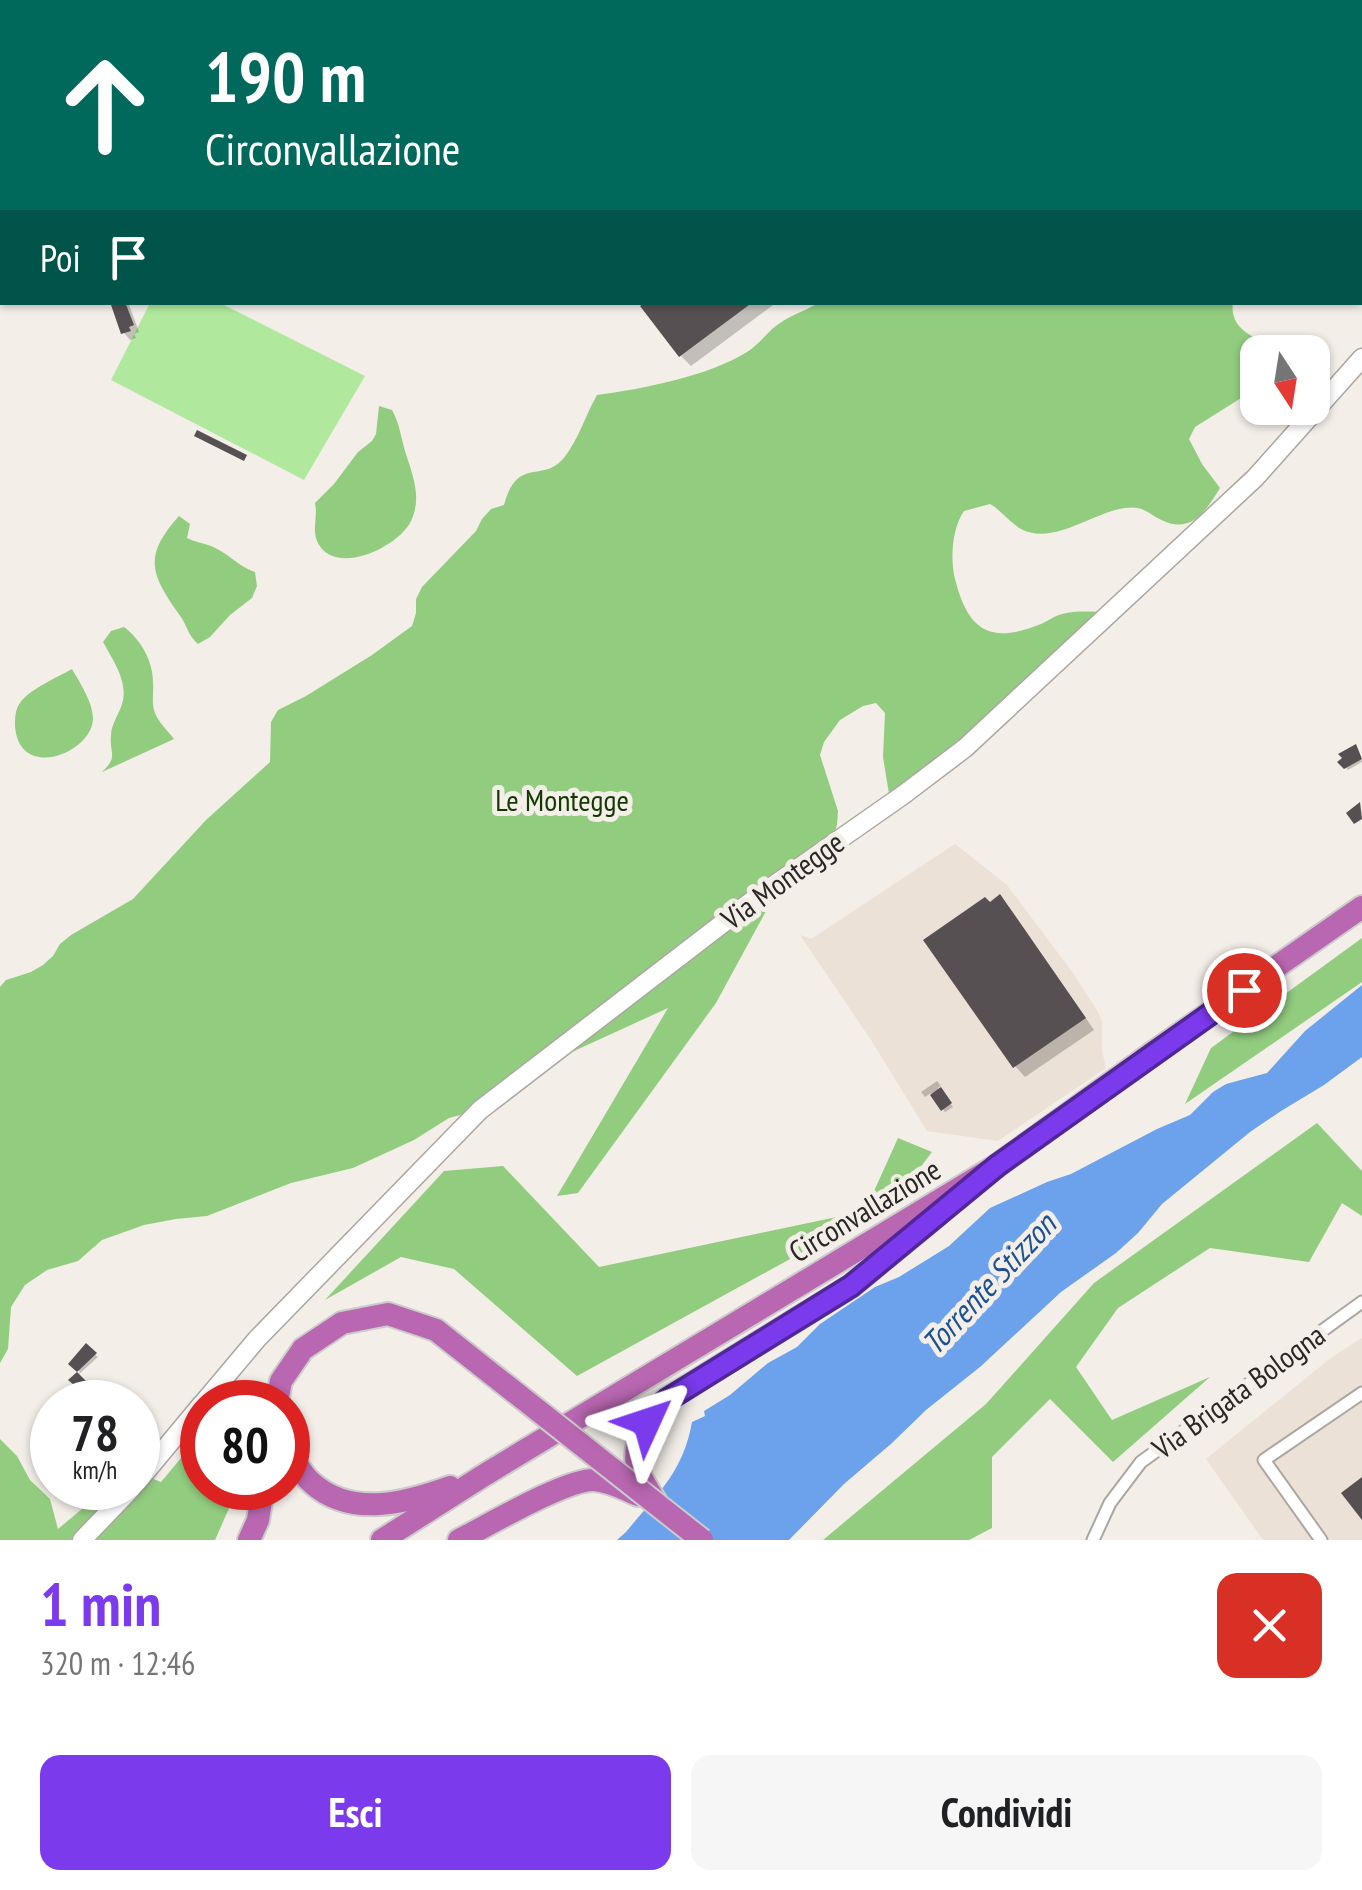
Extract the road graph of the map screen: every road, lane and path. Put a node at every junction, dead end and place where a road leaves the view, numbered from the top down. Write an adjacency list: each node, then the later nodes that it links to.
1 (1362, 358): 5 (street, Via Montegge)
2 (1362, 906): 3 (highway, Circonvallazione)
3 (998, 1165): 10 (highway, Circonvallazione); 12 (highway)
4 (1362, 1302): 20 (street, Via Brigata Bologna)
5 (223, 1380)
6 (282, 1380): 12 (highway, bridge)
7 (1362, 1393): 21 (street)
8 (180, 1430): 9 (street, Via Montegge)
9 (160, 1454)
10 (486, 1474): 11 (highway); 17 (highway, Circonvallazione)
11 (310, 1482)
12 (657, 1504): 18 (highway, bridge); 19 (highway, bridge)
13 (111, 1510): 15 (street)
14 (260, 1510): 16 (highway)
15 (82, 1540)
16 (248, 1540)
17 (382, 1540)
18 (458, 1540)
19 (702, 1540)
20 (1093, 1540)
21 (1321, 1540)

